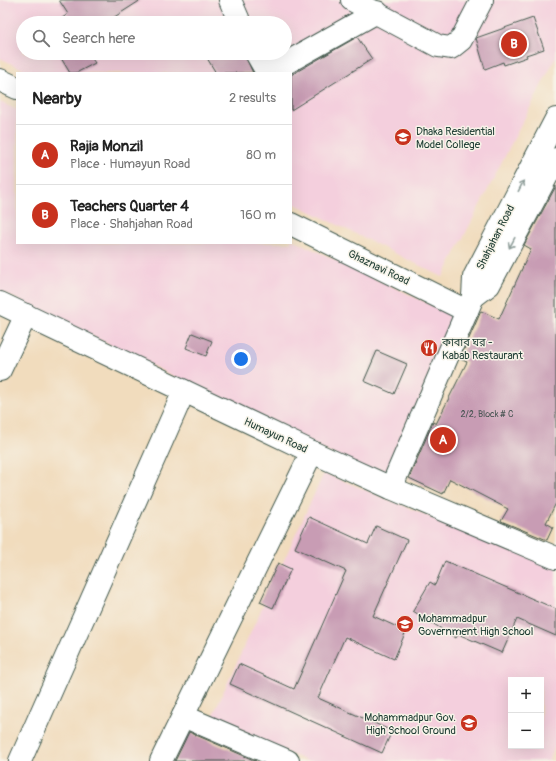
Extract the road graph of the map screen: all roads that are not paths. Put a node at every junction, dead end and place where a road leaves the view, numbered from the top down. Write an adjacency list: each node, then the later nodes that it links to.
1 (230, 0): 5 (street)
2 (352, 0): 4 (street)
3 (482, 0): 4 (street)
4 (377, 12): 8 (street)
5 (237, 16)
6 (260, 60): 10 (street)
7 (291, 60): 9 (street)
8 (292, 60)
9 (270, 72)
10 (270, 72)
11 (0, 80): 12 (street)
12 (16, 88)
13 (556, 119): 17 (street, Shahjahan Road, one-way to 13)
14 (556, 159): 17 (street, Shahjahan Road, one-way to 17)
15 (292, 224): 17 (street, Ghaznavi Road)
16 (0, 303): 18 (street, Humayun Road)
17 (470, 304): 22 (street)
18 (26, 315): 19 (street); 20 (street, Humayun Road)
19 (0, 370)
20 (184, 391): 21 (street, Humayun Road); 26 (street)
21 (312, 452): 22 (street, Humayun Road); 24 (street)
22 (391, 488): 23 (street, Humayun Road)
23 (554, 553)
24 (183, 716): 25 (street); 27 (street)
25 (278, 759)
26 (20, 761)
27 (161, 761)

